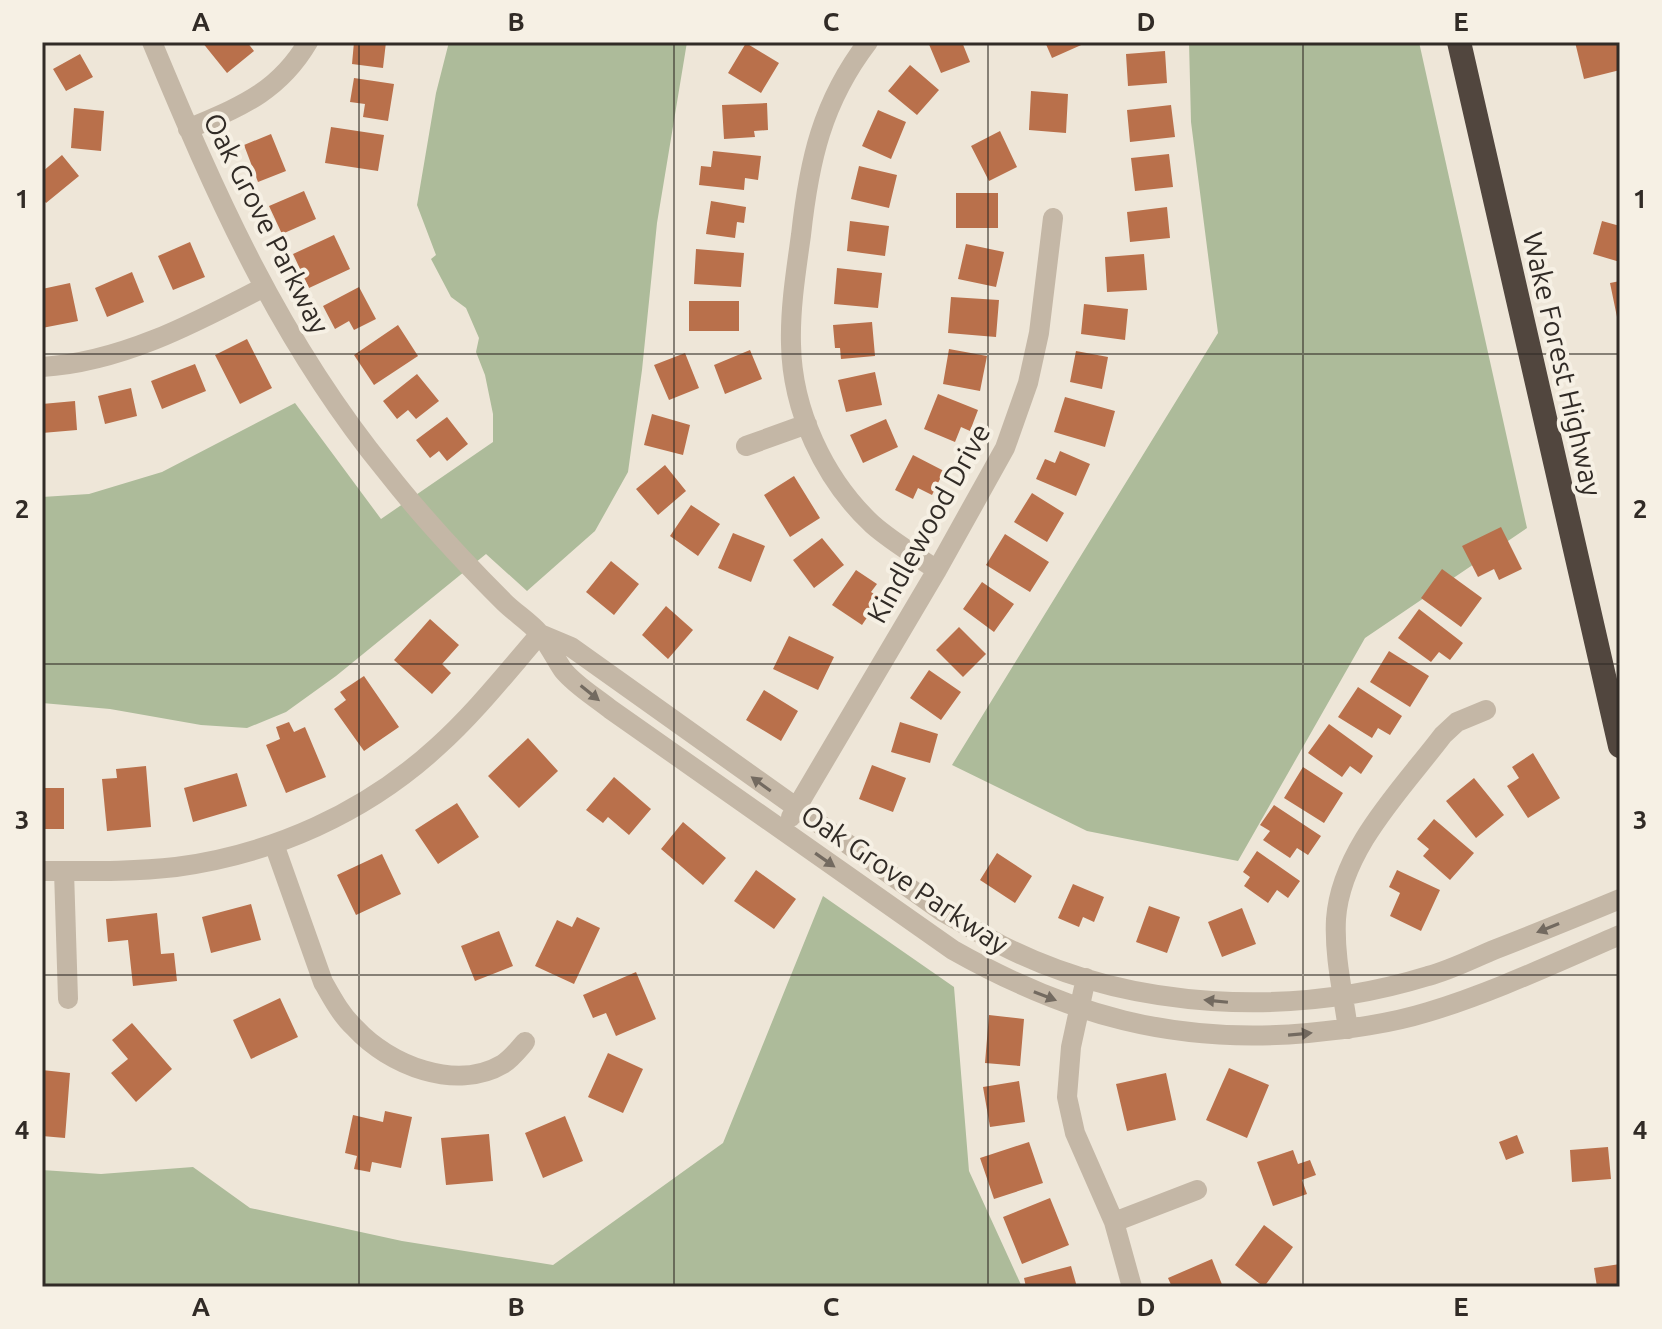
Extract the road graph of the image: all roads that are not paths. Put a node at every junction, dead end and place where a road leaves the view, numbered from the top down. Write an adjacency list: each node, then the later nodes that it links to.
1 (152, 42): 5 (street, Oak Grove Parkway)
2 (308, 42): 5 (street)
3 (868, 42): 9 (street)
4 (1459, 42): 14 (highway, Wake Forest Highway)
5 (188, 129): 7 (street, Oak Grove Parkway)
6 (1053, 218): 11 (street, Kindlewood Drive)
7 (262, 288): 8 (street); 12 (street, Oak Grove Parkway)
8 (42, 367)
9 (807, 424): 10 (street); 11 (street)
10 (746, 446)
11 (937, 570): 15 (street, Kindlewood Drive)
12 (540, 634): 15 (street, Oak Grove Parkway, one-way to 12); 16 (street, Oak Grove Parkway, one-way to 16); 17 (street)
13 (1486, 710): 23 (street)
14 (1620, 746)
15 (796, 809): 16 (street, Kindlewood Drive); 22 (street, Oak Grove Parkway)
16 (782, 831): 25 (street, Oak Grove Parkway, one-way to 25)
17 (274, 844): 19 (street); 27 (street)
18 (42, 871): 19 (street)
19 (64, 871): 24 (street)
20 (1620, 899): 23 (street, Oak Grove Parkway, one-way to 23)
21 (1620, 935): 26 (street, Oak Grove Parkway)
22 (1086, 978): 23 (street, Oak Grove Parkway, one-way to 22); 25 (street)
23 (1343, 994): 26 (street)
24 (68, 999)
25 (1079, 1008): 26 (street, Oak Grove Parkway, one-way to 26); 29 (street)
26 (1348, 1029)
27 (525, 1042)
28 (1197, 1190): 29 (street)
29 (1114, 1222): 30 (street)
30 (1132, 1287)

